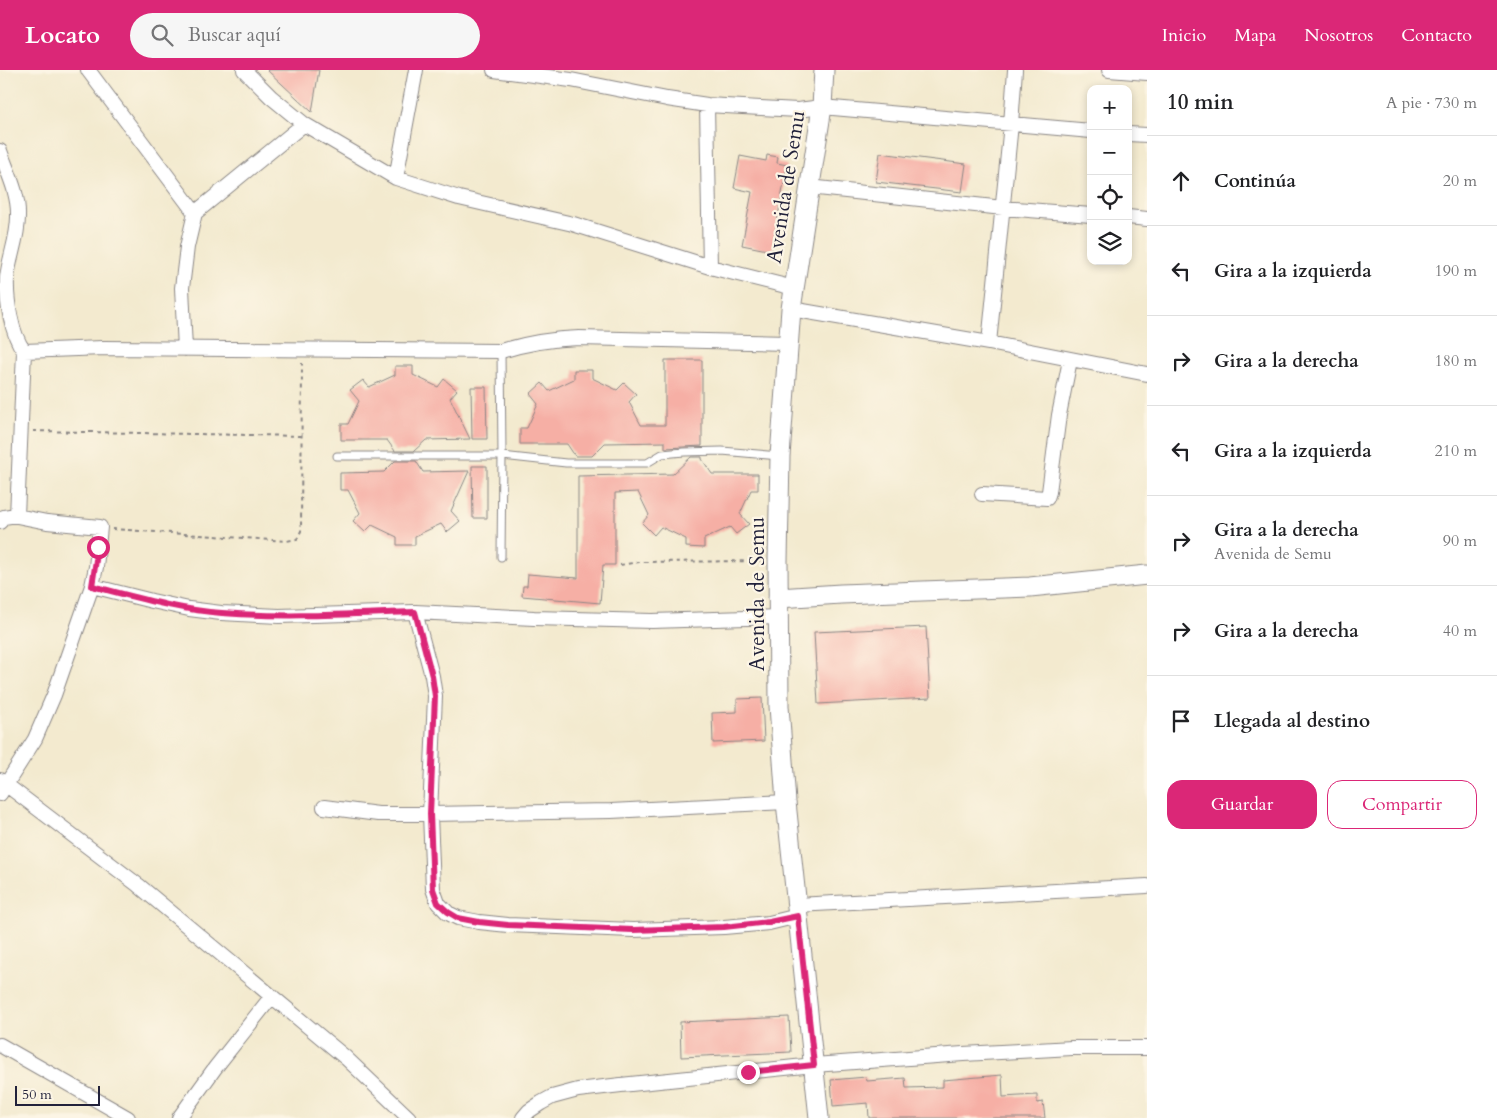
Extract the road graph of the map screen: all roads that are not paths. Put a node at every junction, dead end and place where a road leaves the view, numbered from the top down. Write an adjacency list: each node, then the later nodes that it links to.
1 (88, 70): 21 (street)
2 (244, 70): 12 (street)
3 (416, 70): 18 (street)
4 (499, 70): 9 (street)
5 (824, 70): 11 (main road, Avenida de Semu)
6 (1015, 70): 13 (street)
7 (1110, 70): 8 (street)
8 (1147, 74)
9 (572, 75): 10 (street)
10 (707, 105): 11 (street); 25 (street)
11 (822, 107): 13 (street); 19 (main road, Avenida de Semu)
12 (304, 124): 18 (street); 21 (street)
13 (1011, 124): 14 (street); 20 (street)
14 (1087, 131)
15 (1132, 134): 16 (street)
16 (1147, 136)
17 (0, 151): 26 (street)
18 (396, 178): 25 (street)
19 (809, 187): 20 (street); 27 (main road, Avenida de Semu)
20 (1003, 208): 22 (street); 30 (street)
21 (195, 213): 31 (street)
22 (1087, 215)
23 (1132, 217): 24 (street)
24 (1147, 219)
25 (710, 267): 27 (street)
26 (4, 275): 32 (street)
27 (794, 288): 28 (main road, Avenida de Semu)
28 (791, 308): 29 (main road, Avenida de Semu); 30 (street)
29 (788, 343): 33 (street); 38 (main road, Avenida de Semu)
30 (989, 343): 34 (street)
31 (185, 349): 32 (street); 33 (street)
32 (24, 351): 40 (street)
33 (501, 351): 37 (lane)
34 (1070, 360): 35 (street); 39 (street)
35 (1147, 374)
36 (337, 456): 37 (lane)
37 (502, 456): 38 (lane); 42 (lane)
38 (780, 456): 45 (main road, Avenida de Semu)
39 (982, 494)
40 (17, 516): 41 (street); 44 (street)
41 (0, 522)
42 (501, 557)
43 (1147, 575): 45 (main road)
44 (92, 586): 46 (street); 48 (street)
45 (778, 598): 47 (main road, Avenida de Semu)
46 (415, 612): 47 (street); 51 (street)
47 (778, 617): 49 (main road, Avenida de Semu)
48 (2, 786): 54 (street)
49 (786, 802): 51 (street); 53 (main road, Avenida de Semu)
50 (324, 808): 51 (street)
51 (430, 814): 53 (street)
52 (1147, 886): 53 (street)
53 (797, 911): 57 (main road, Avenida de Semu)
54 (272, 996): 59 (street); 60 (street)
55 (0, 1045): 58 (street)
56 (1147, 1048): 57 (street)
57 (814, 1065): 61 (street); 62 (main road, Avenida de Semu)
58 (128, 1118)
59 (179, 1118)
60 (409, 1118)
61 (523, 1118)
62 (819, 1118)

